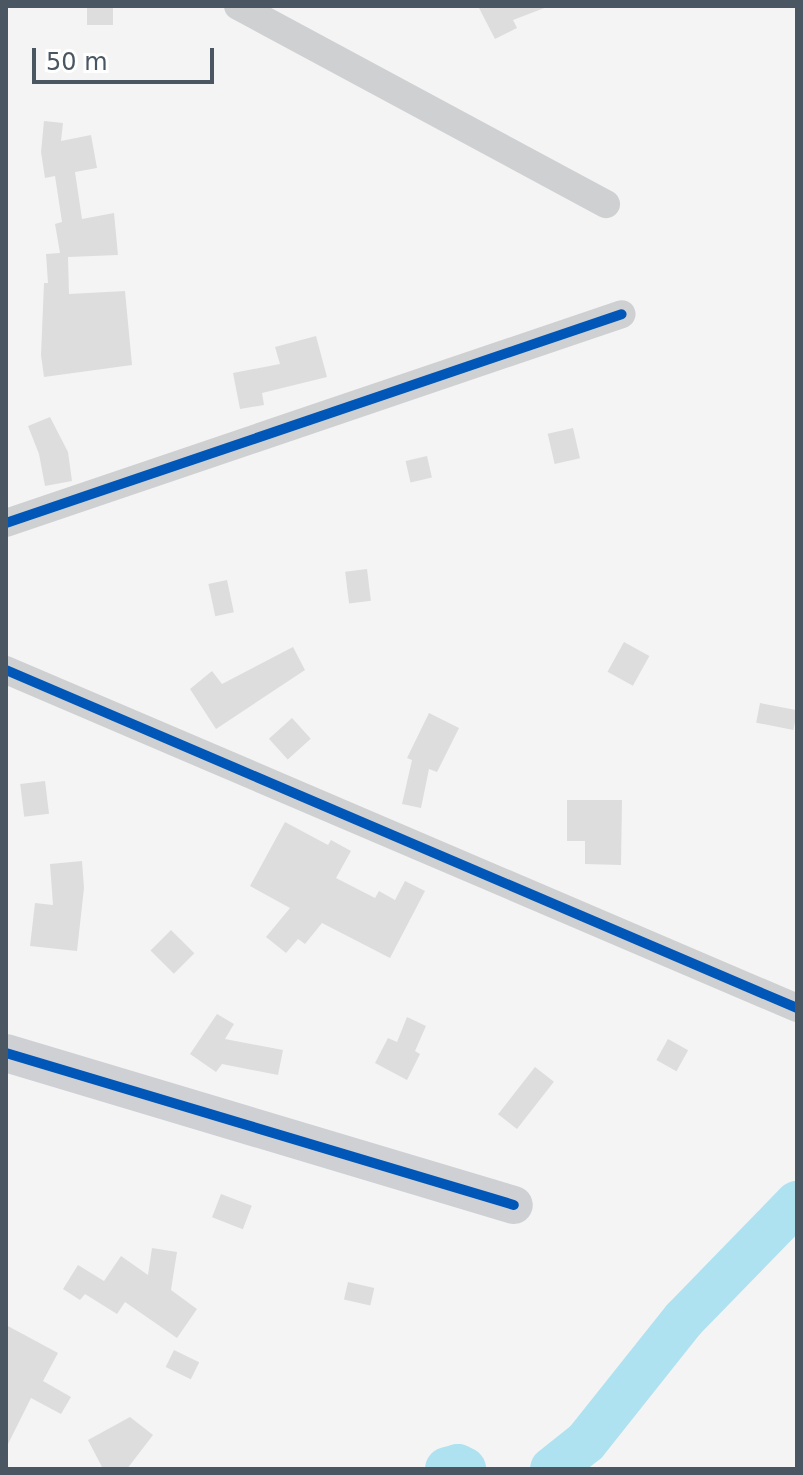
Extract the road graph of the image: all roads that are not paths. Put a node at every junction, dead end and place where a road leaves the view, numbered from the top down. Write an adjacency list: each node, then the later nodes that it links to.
1 (238, 6): 2 (street)
2 (606, 204)
3 (622, 314): 4 (street)
4 (6, 523)
5 (6, 670): 6 (street)
6 (797, 1008)
7 (6, 1053): 8 (street)
8 (514, 1205)

